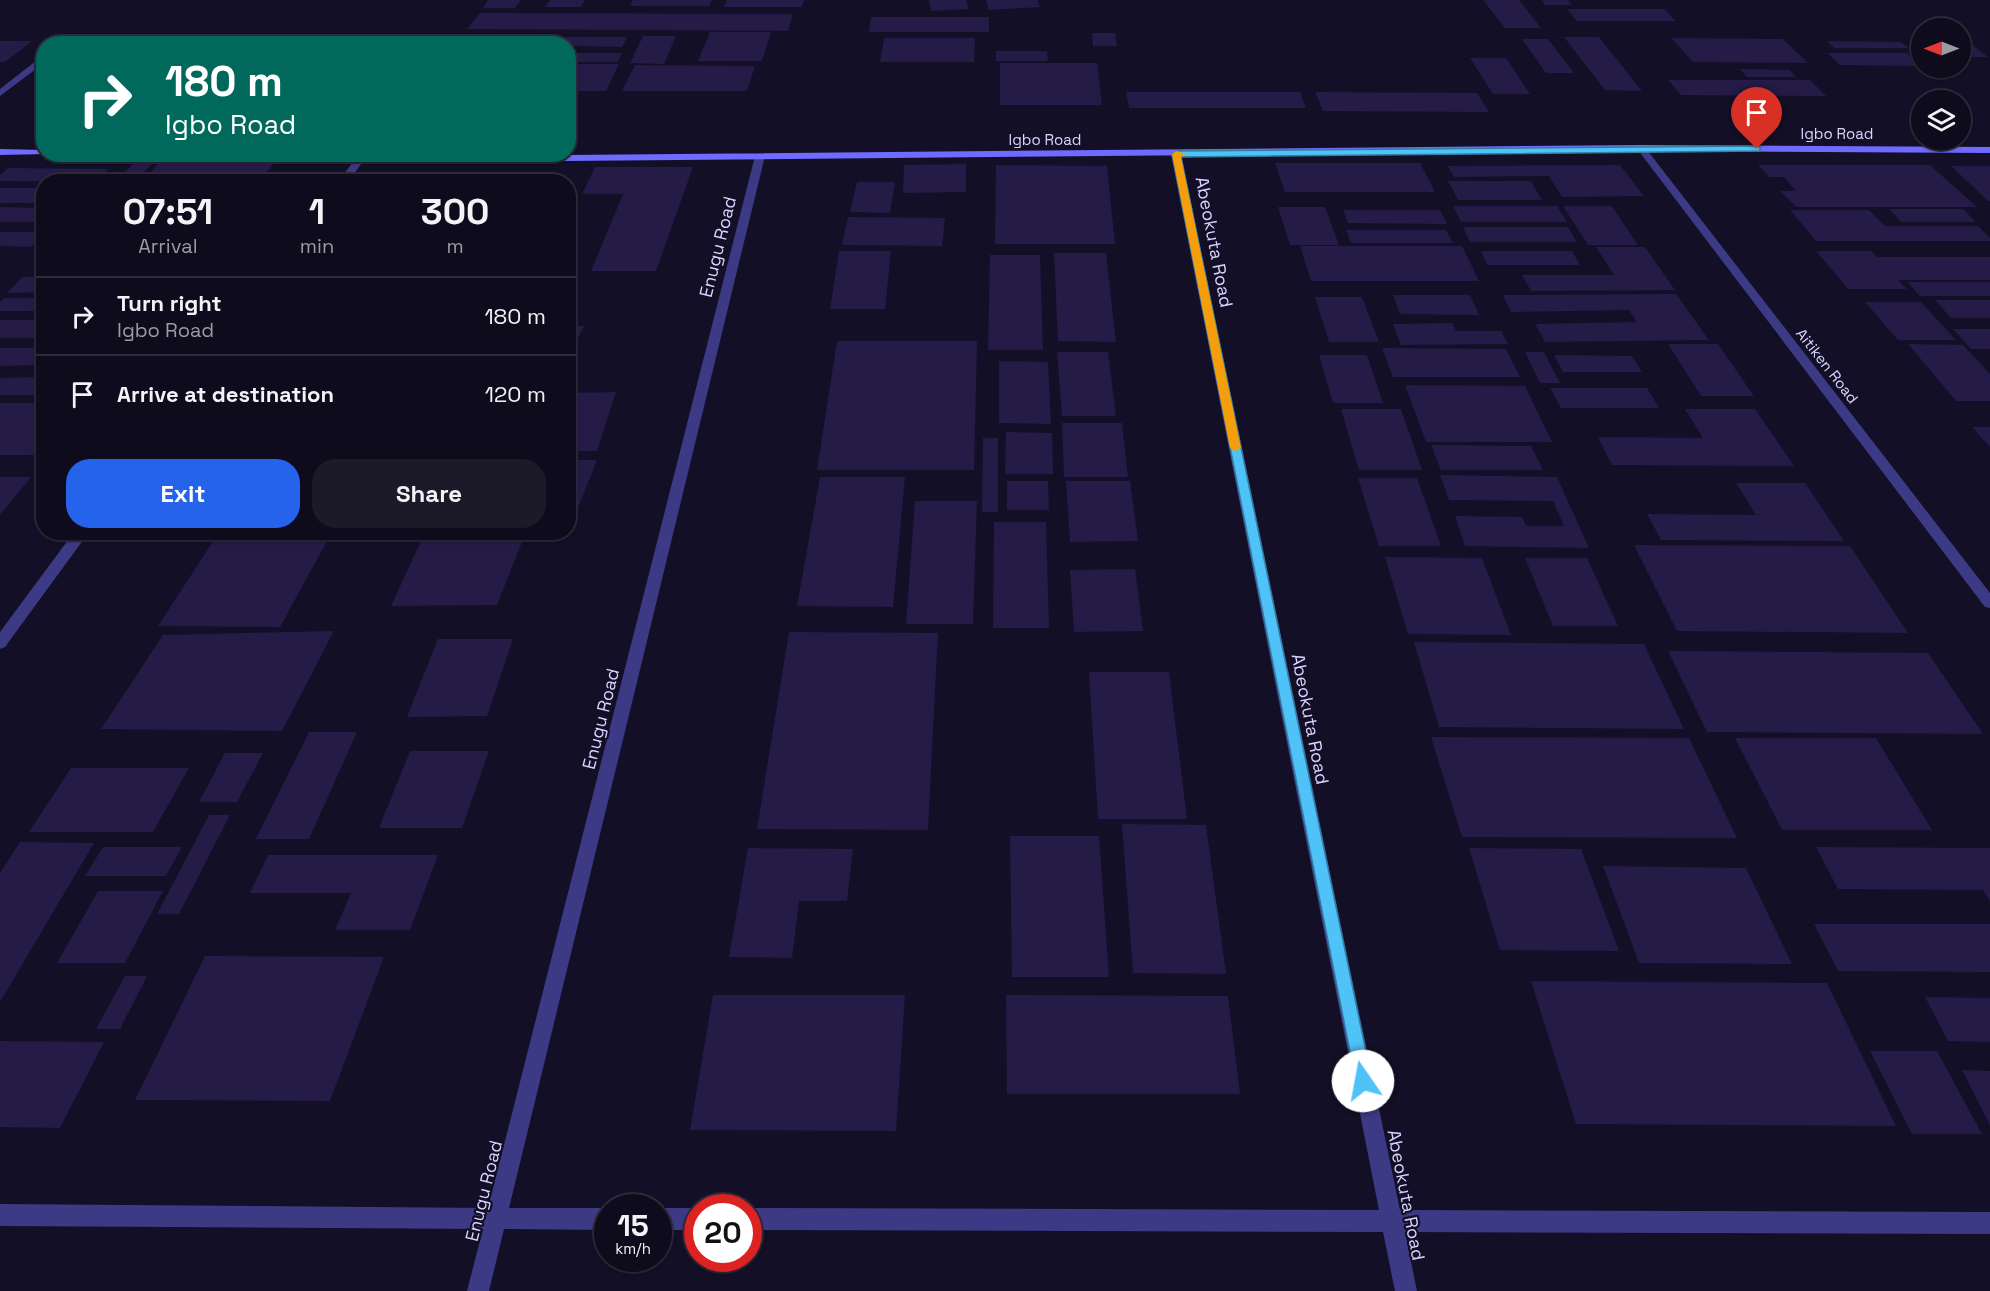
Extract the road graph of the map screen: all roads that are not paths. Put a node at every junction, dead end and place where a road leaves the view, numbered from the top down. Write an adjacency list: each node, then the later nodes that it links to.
1 (36, 65): 2 (street)
2 (0, 93)
3 (1641, 148): 4 (street, Igbo Road); 7 (street, Igbo Road); 11 (street, Aitiken Road)
4 (1990, 150)
5 (0, 152): 6 (street)
6 (36, 153)
7 (1176, 154): 8 (street, Igbo Road); 17 (street, Abeokuta Road)
8 (760, 156): 9 (street, Igbo Road); 14 (street, Enugu Road)
9 (576, 158)
10 (76, 540): 12 (street)
11 (1990, 603)
12 (0, 643)
13 (0, 1215): 14 (street)
14 (498, 1218): 15 (street); 19 (street, Enugu Road)
15 (594, 1218)
16 (762, 1219): 17 (street)
17 (1391, 1220): 18 (street); 20 (street, Abeokuta Road)
18 (1990, 1223)
19 (478, 1291)
20 (1406, 1291)

